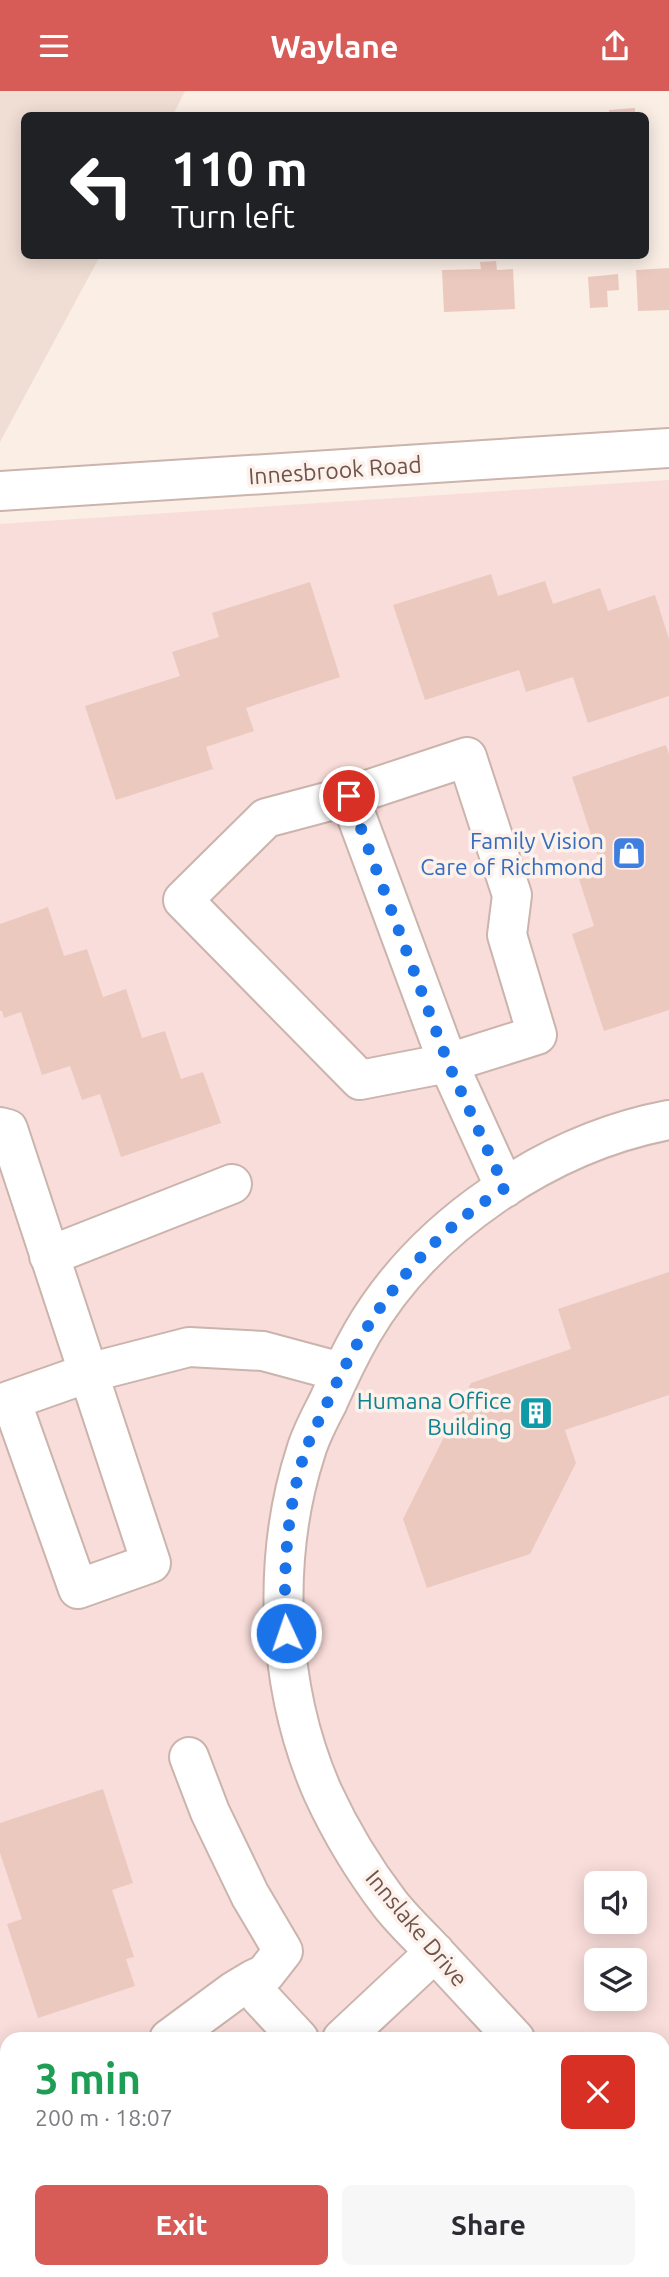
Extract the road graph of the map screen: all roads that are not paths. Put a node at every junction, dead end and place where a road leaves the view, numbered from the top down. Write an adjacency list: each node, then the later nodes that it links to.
1 (669, 448): 2 (street, Innesbrook Road)
2 (0, 491)
3 (349, 796): 4 (street); 4 (street); 4 (street)
4 (448, 1063): 8 (street)
5 (669, 1120): 8 (street, Innslake Drive)
6 (0, 1127): 9 (street)
7 (232, 1184): 9 (street)
8 (505, 1188): 10 (street, Innslake Drive)
9 (49, 1256): 11 (street)
10 (341, 1372): 11 (street); 14 (street, Innslake Drive)
11 (88, 1373): 12 (street); 12 (street)
12 (6, 1402)
13 (190, 1757): 15 (street)
14 (435, 1952): 18 (street); 19 (street, Innslake Drive)
15 (254, 1979): 16 (street); 17 (street)
16 (178, 2032)
17 (292, 2032)
18 (349, 2032)
19 (509, 2032)

